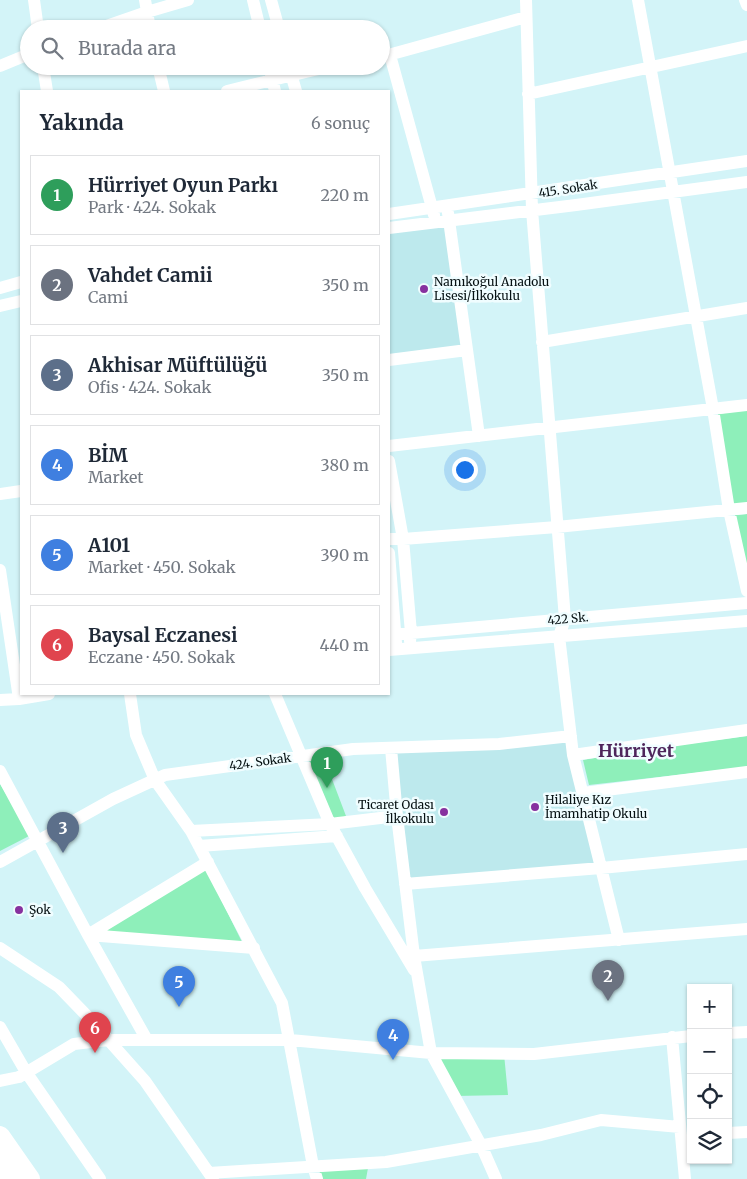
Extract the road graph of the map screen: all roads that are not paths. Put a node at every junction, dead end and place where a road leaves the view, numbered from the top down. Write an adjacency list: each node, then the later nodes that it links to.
1 (34, 0): 11 (street)
2 (188, 0): 9 (street)
3 (253, 0): 14 (street)
4 (271, 0): 15 (street)
5 (526, 0): 10 (street)
6 (638, 0): 20 (street)
7 (746, 0): 8 (street)
8 (747, 5)
9 (146, 6): 12 (street); 13 (street)
10 (526, 18): 17 (street); 31 (street)
11 (37, 20)
12 (117, 20)
13 (148, 20)
14 (258, 20)
15 (277, 20)
16 (747, 46): 20 (street)
17 (390, 55)
18 (20, 58): 19 (street)
19 (0, 66)
20 (650, 67): 31 (street); 33 (street)
21 (390, 69): 38 (street)
22 (44, 75): 27 (street)
23 (160, 75): 28 (street)
24 (285, 75): 26 (street)
25 (291, 75): 30 (street)
26 (274, 86): 29 (street)
27 (47, 90)
28 (164, 90)
29 (236, 90)
30 (296, 90)
31 (528, 94): 36 (street)
32 (747, 161): 33 (street, 415. Sokak)
33 (670, 173): 35 (street); 36 (street, 415. Sokak)
34 (747, 182): 35 (street, 415. Sokak)
35 (673, 192): 39 (street, 415. Sokak); 49 (street)
36 (532, 194): 37 (street, 415. Sokak); 39 (street)
37 (447, 205): 38 (street, 415. Sokak); 41 (street)
38 (432, 208): 40 (street, 415. Sokak); 42 (street)
39 (532, 210): 41 (street, 415. Sokak); 50 (street)
40 (390, 214)
41 (449, 221): 42 (street, 415. Sokak); 51 (street)
42 (436, 223): 43 (street, 415. Sokak)
43 (390, 228)
44 (20, 282): 45 (street)
45 (0, 288)
46 (20, 301): 47 (street)
47 (0, 306)
48 (747, 308): 49 (street)
49 (696, 316): 50 (street); 54 (street)
50 (542, 342): 55 (street)
51 (467, 350): 52 (street); 56 (street)
52 (390, 360)
53 (747, 405): 54 (street)
54 (713, 409): 55 (street); 62 (street)
55 (549, 428): 56 (street); 63 (street)
56 (479, 436): 57 (street)
57 (390, 446)
58 (390, 467): 65 (street)
59 (20, 491): 60 (street)
60 (0, 494)
61 (747, 508): 62 (street)
62 (730, 510): 63 (street); 68 (street)
63 (557, 527): 65 (street); 70 (street)
64 (390, 539): 65 (street)
65 (403, 539): 72 (street)
66 (0, 570): 80 (street)
67 (390, 574): 73 (street)
68 (747, 592)
69 (747, 603): 70 (street, 422 Sk.)
70 (565, 619): 72 (street, 422 Sk.); 74 (street)
71 (747, 621): 74 (street, 422 Sk.)
72 (411, 633): 73 (street, 422 Sk.); 75 (street)
73 (393, 635): 75 (street)
74 (559, 636): 75 (street, 422 Sk.); 82 (street)
75 (398, 649)
76 (44, 695): 80 (street)
77 (130, 695): 88 (street)
78 (275, 695): 85 (street)
79 (0, 700): 80 (street)
80 (19, 700)
81 (747, 730): 84 (street)
82 (572, 736): 83 (street, 424. Sokak); 84 (street)
83 (391, 748): 85 (street, 424. Sokak); 90 (street)
84 (573, 755): 89 (street)
85 (301, 756): 88 (street, 424. Sokak); 91 (street)
86 (0, 771): 94 (street)
87 (747, 772): 89 (street)
88 (155, 780): 92 (street); 94 (street, 424. Sokak)
89 (582, 793): 99 (street)
90 (396, 816): 91 (street); 100 (street)
91 (330, 824): 92 (street); 93 (street)
92 (191, 831): 95 (street)
93 (337, 836): 95 (street); 107 (street)
94 (37, 841): 97 (street, 424. Sokak); 102 (street)
95 (199, 846): 98 (street)
96 (747, 854): 99 (street)
97 (0, 862)
98 (208, 862): 102 (street); 105 (street)
99 (601, 868): 100 (street); 103 (street)
100 (405, 884): 106 (street)
101 (747, 930): 103 (street)
102 (88, 935): 105 (street); 114 (street)
103 (619, 940): 106 (street)
104 (1, 946): 113 (street)
105 (254, 948): 115 (street)
106 (414, 956): 107 (street)
107 (418, 975): 116 (street)
108 (0, 1027): 117 (street)
109 (747, 1032): 110 (street)
110 (732, 1033)
111 (687, 1036): 112 (street)
112 (672, 1037): 116 (street); 119 (street)
113 (108, 1040): 114 (street); 117 (street); 126 (street)
114 (147, 1040): 115 (street)
115 (290, 1040): 116 (street); 125 (street)
116 (431, 1053): 123 (street)
117 (26, 1072): 118 (street); 129 (street)
118 (0, 1081)
119 (684, 1132): 123 (street); 132 (street)
120 (747, 1132): 121 (street)
121 (732, 1133)
122 (0, 1136): 128 (main road)
123 (481, 1145): 125 (street); 131 (street)
124 (0, 1163): 127 (main road)
125 (313, 1166): 126 (street); 130 (street)
126 (211, 1176)
127 (12, 1179)
128 (30, 1179)
129 (100, 1179)
130 (317, 1179)
131 (496, 1179)
132 (685, 1179)

